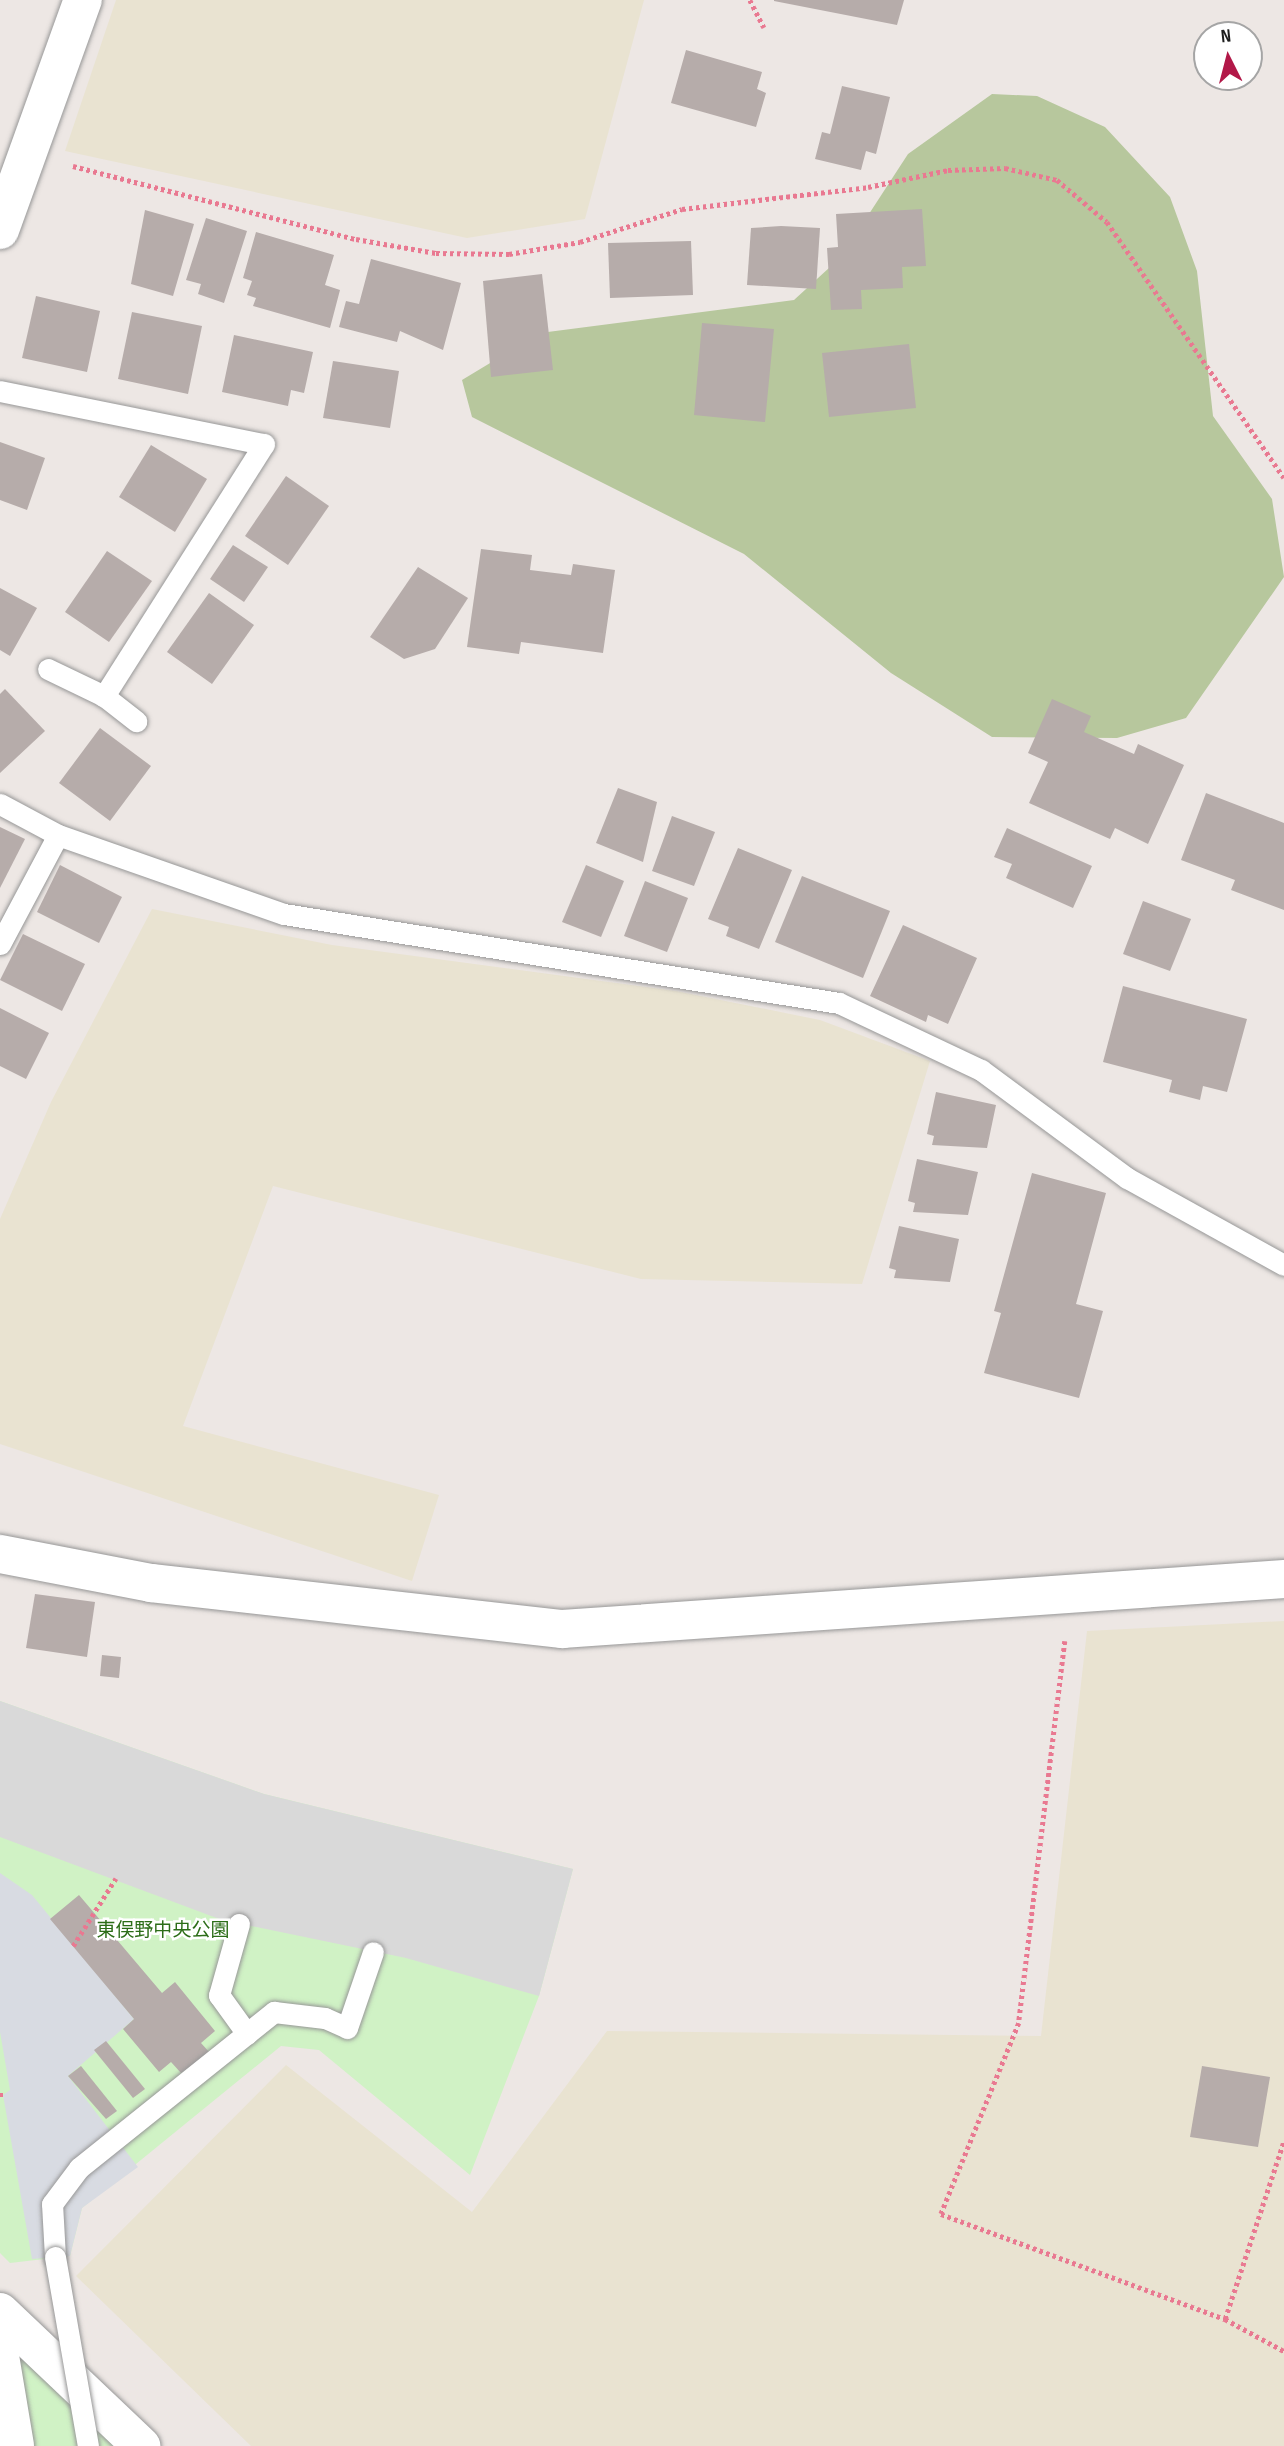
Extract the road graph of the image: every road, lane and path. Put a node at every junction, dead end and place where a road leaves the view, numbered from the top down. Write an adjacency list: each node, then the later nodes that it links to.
1 (83, 0): 4 (street)
2 (750, 0): 3 (path)
3 (764, 28)
4 (25, 153): 5 (street); 7 (path)
5 (0, 230)
6 (0, 391): 9 (lane)
7 (1284, 478)
8 (48, 668): 9 (lane)
9 (104, 696): 10 (lane)
10 (136, 721)
11 (0, 804): 12 (lane)
12 (58, 835): 13 (lane); 14 (lane)
13 (0, 944)
14 (1284, 1265)
15 (0, 1554): 17 (street)
16 (1284, 1579): 17 (street)
17 (1069, 1595): 25 (path)
18 (116, 1878): 20 (path)
19 (239, 1924): 22 (lane)
20 (73, 1946)
21 (373, 1952): 22 (lane)
22 (247, 2034): 29 (lane, bridge)
23 (1284, 2141): 25 (path)
24 (0, 2312): 30 (street)
25 (1225, 2319): 26 (path)
26 (1284, 2351)
27 (0, 2356): 28 (street)
28 (15, 2446)
29 (88, 2446)
30 (141, 2446)

